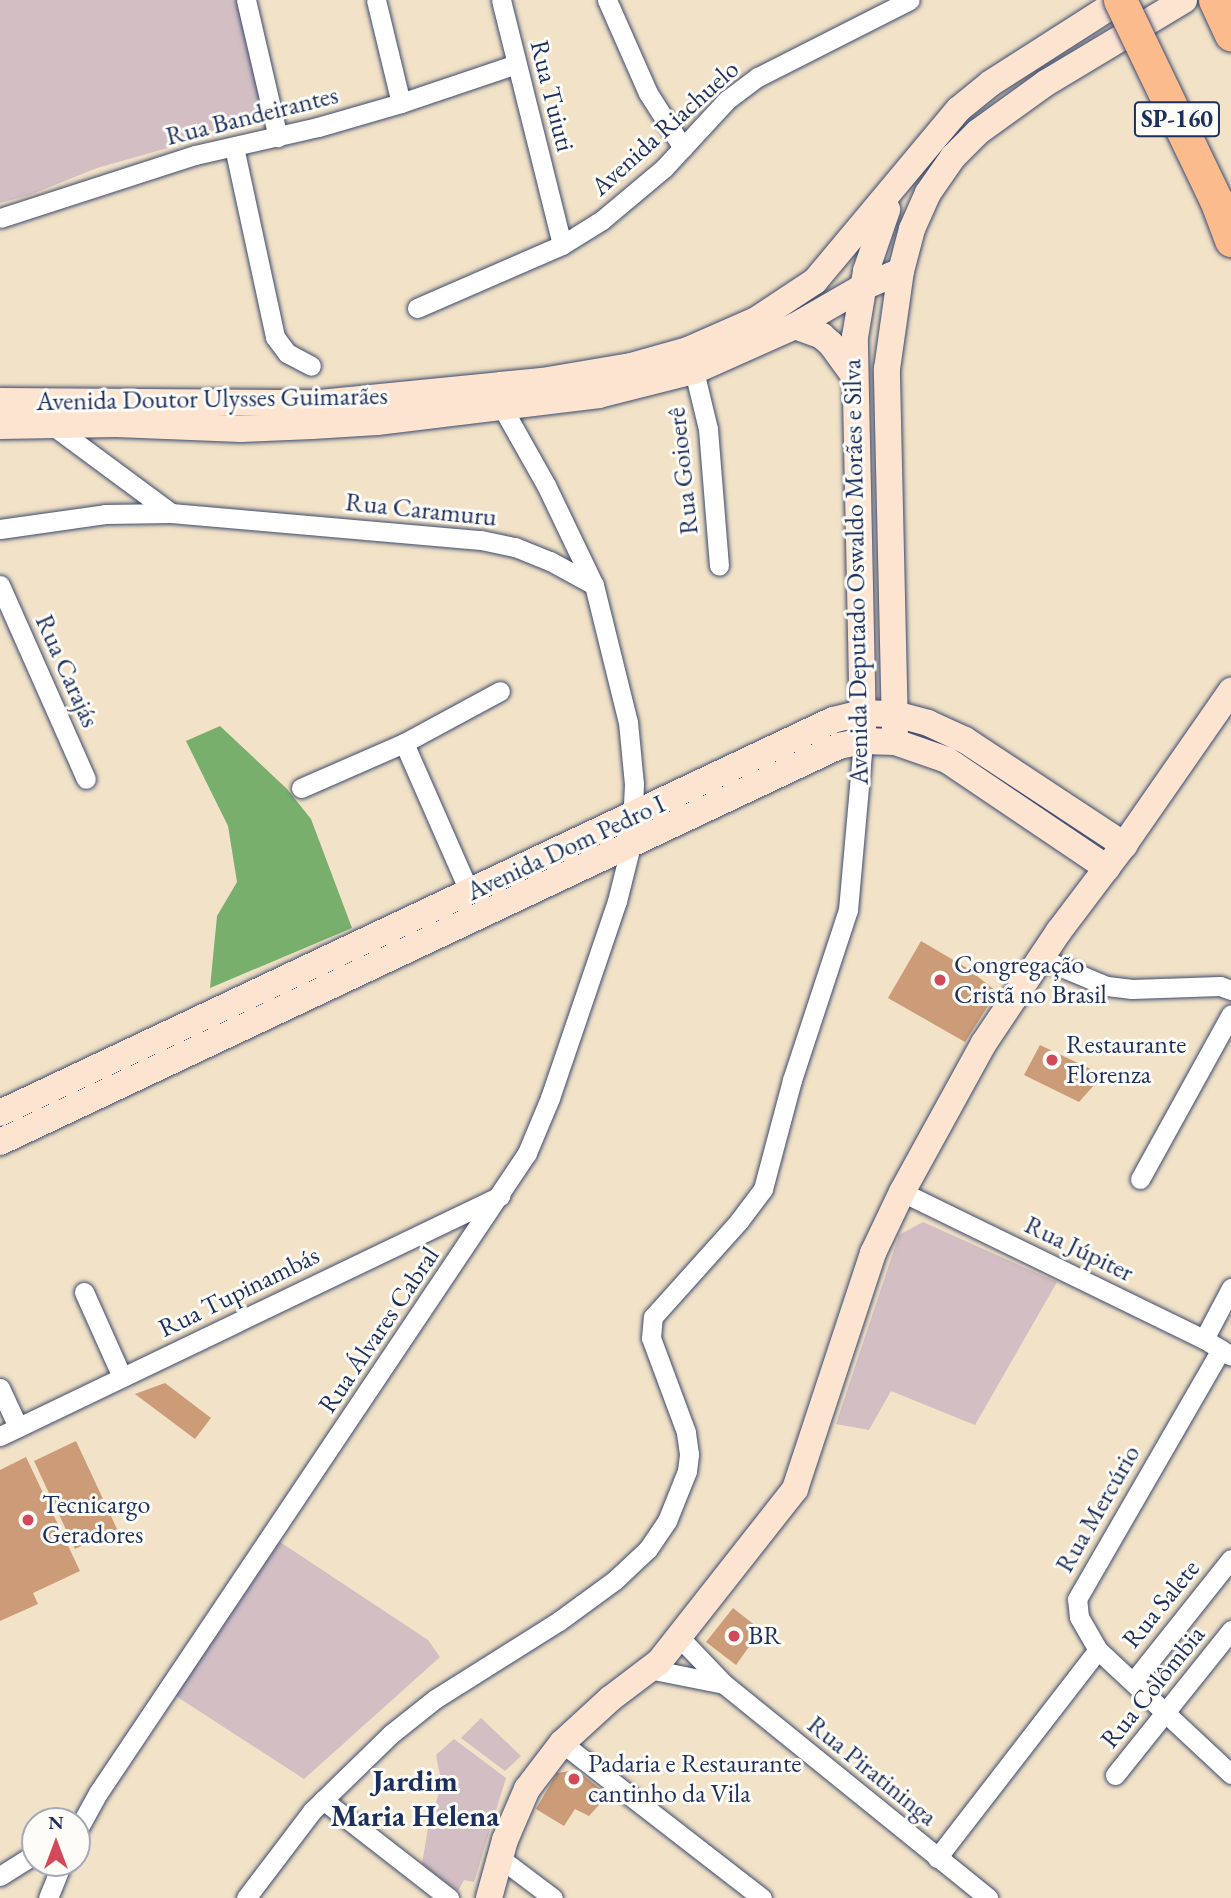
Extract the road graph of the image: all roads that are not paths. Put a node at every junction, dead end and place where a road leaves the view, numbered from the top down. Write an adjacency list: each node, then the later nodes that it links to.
1 (246, 0): 12 (street)
2 (376, 0): 11 (street)
3 (501, 0): 10 (street, Rua Tuiuti)
4 (607, 0): 14 (street)
5 (910, 0): 14 (street, Avenida Riachuelo)
6 (1120, 0): 15 (main road, Avenida Doutor Ulysses Guimarães); 17 (highway, SP-160, bridge)
7 (1184, 0): 19 (main road)
8 (1215, 0): 9 (highway)
9 (1231, 35)
10 (516, 64): 11 (street, Rua Bandeirantes); 18 (street, Rua Tuiuti)
11 (401, 103): 12 (street, Rua Bandeirantes)
12 (278, 137): 13 (street, Rua Bandeirantes)
13 (234, 146): 16 (street, Rua Bandeirantes); 23 (street)
14 (683, 148): 18 (street, Avenida Riachuelo)
15 (901, 179): 20 (main road, Avenida Doutor Ulysses Guimarães); 26 (main road, Avenida Doutor Ulysses Guimarães)
16 (0, 219)
17 (1231, 240)
18 (562, 245): 21 (street, Avenida Riachuelo)
19 (901, 271): 20 (main road, Avenida Doutor Ulysses Guimarães); 38 (main road, Avenida Deputado Oswaldo Morães e Silva)
20 (861, 288): 22 (main road, Avenida Doutor Ulysses Guimarães); 25 (main road, Avenida Deputado Oswaldo Morães e Silva)
21 (416, 308)
22 (795, 326): 24 (main road, Avenida Doutor Ulysses Guimarães); 25 (main road)
23 (311, 366)
24 (694, 371): 27 (main road, Avenida Doutor Ulysses Guimarães); 32 (street, Rua Goioerê)
25 (854, 376): 37 (main road, Avenida Deputado Oswaldo Morães e Silva)
26 (6, 397): 28 (street)
27 (502, 407): 28 (main road, Avenida Doutor Ulysses Guimarães); 34 (street)
28 (52, 425): 29 (main road, Avenida Doutor Ulysses Guimarães); 30 (street)
29 (0, 426)
30 (171, 513): 31 (street, Rua Caramuru); 34 (street, Rua Caramuru)
31 (0, 529)
32 (719, 566)
33 (0, 585): 42 (street, Rua Carajás)
34 (594, 585): 44 (street)
35 (500, 691): 41 (street)
36 (1231, 691): 46 (main road)
37 (862, 713): 38 (main road, Avenida Dom Pedro I); 39 (main road, Avenida Deputado Oswaldo Morães e Silva); 44 (main road, Avenida Dom Pedro I)
38 (895, 715): 40 (main road, Avenida Deputado Oswaldo Morães e Silva); 46 (main road, Avenida Dom Pedro I)
39 (863, 741): 40 (main road, Avenida Dom Pedro I); 45 (main road, Avenida Dom Pedro I); 75 (street, Avenida Deputado Oswaldo Morães e Silva)
40 (895, 742): 47 (main road, Avenida Dom Pedro I)
41 (404, 743): 43 (street); 48 (street)
42 (86, 779)
43 (301, 788)
44 (634, 815): 45 (street, Rua Álvares Cabral); 48 (main road, Avenida Dom Pedro I)
45 (631, 845): 52 (main road, Avenida Dom Pedro I); 57 (street, Rua Álvares Cabral)
46 (1124, 845): 47 (main road)
47 (1107, 868): 49 (main road)
48 (470, 893): 52 (main road, Avenida Dom Pedro I)
49 (1042, 959): 50 (street); 56 (main road)
50 (1231, 990)
51 (1231, 1014): 55 (street)
52 (132, 1065): 53 (main road, Avenida Dom Pedro I); 54 (main road, Avenida Dom Pedro I)
53 (0, 1113)
54 (0, 1142)
55 (1140, 1178)
56 (902, 1192): 60 (street, Rua Júpiter); 66 (main road)
57 (501, 1196): 61 (street, Rua Tupinambás); 76 (street, Rua Álvares Cabral)
58 (1231, 1288): 60 (street)
59 (84, 1292): 61 (street)
60 (1219, 1348): 67 (street, Rua Mercúrio)
61 (122, 1377): 63 (street, Rua Tupinambás)
62 (0, 1388): 63 (street)
63 (9, 1432)
64 (1231, 1559): 69 (street, Rua Salete)
65 (1231, 1630): 71 (street, Rua Colômbia)
66 (680, 1638): 68 (main road); 70 (street, Rua Piratininga)
67 (1098, 1650): 69 (street); 78 (street)
68 (649, 1669): 70 (street, Rua Piratininga); 72 (main road)
69 (1133, 1682): 71 (street)
70 (724, 1684): 78 (street, Rua Piratininga)
71 (1165, 1713): 73 (street); 74 (street, Rua Colômbia)
72 (562, 1743): 77 (main road); 87 (street)
73 (1231, 1774)
74 (1115, 1775)
75 (323, 1800): 83 (street, Avenida Deputado Oswaldo Morães e Silva); 84 (street)
76 (90, 1807)
77 (500, 1858): 85 (main road); 86 (street)
78 (937, 1858): 88 (street, Rua Piratininga)
79 (21, 1863): 80 (street)
80 (0, 1877)
81 (56, 1877): 82 (street)
82 (48, 1898)
83 (246, 1898)
84 (449, 1898)
85 (489, 1898)
86 (553, 1898)
87 (762, 1898)
88 (988, 1898)

